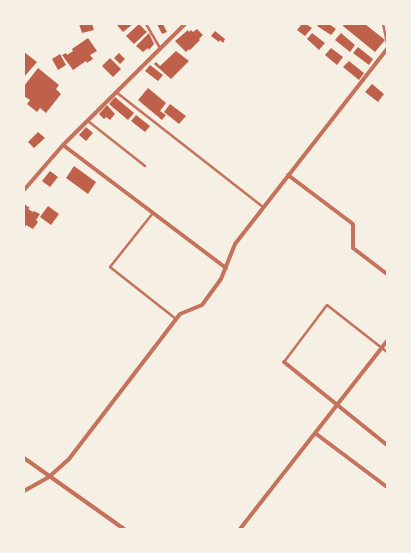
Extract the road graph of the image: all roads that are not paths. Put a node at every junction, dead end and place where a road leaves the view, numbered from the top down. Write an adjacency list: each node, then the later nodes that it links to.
1 (146, 24): 5 (lane)
2 (185, 24): 5 (street)
3 (383, 24): 4 (lane)
4 (387, 43)
5 (160, 48): 7 (street)
6 (387, 49): 11 (street)
7 (116, 92): 8 (street); 13 (lane)
8 (87, 120): 9 (street); 10 (lane)
9 (63, 145): 12 (street); 14 (street)
10 (145, 166)
11 (288, 175): 13 (street); 16 (street)
12 (24, 190)
13 (263, 207): 15 (street)
14 (154, 212): 15 (street); 17 (lane)
15 (226, 268): 17 (street)
16 (387, 274)
17 (176, 319): 26 (street)
18 (387, 341): 19 (street)
19 (382, 348): 20 (lane); 21 (lane); 22 (street)
20 (387, 352)
21 (284, 362): 22 (street)
22 (337, 405): 23 (street); 24 (street)
23 (315, 433): 27 (street); 30 (street)
24 (387, 445)
25 (24, 458): 26 (street)
26 (49, 477): 28 (street); 29 (street)
27 (387, 487)
28 (24, 491)
29 (124, 529)
30 (240, 529)

